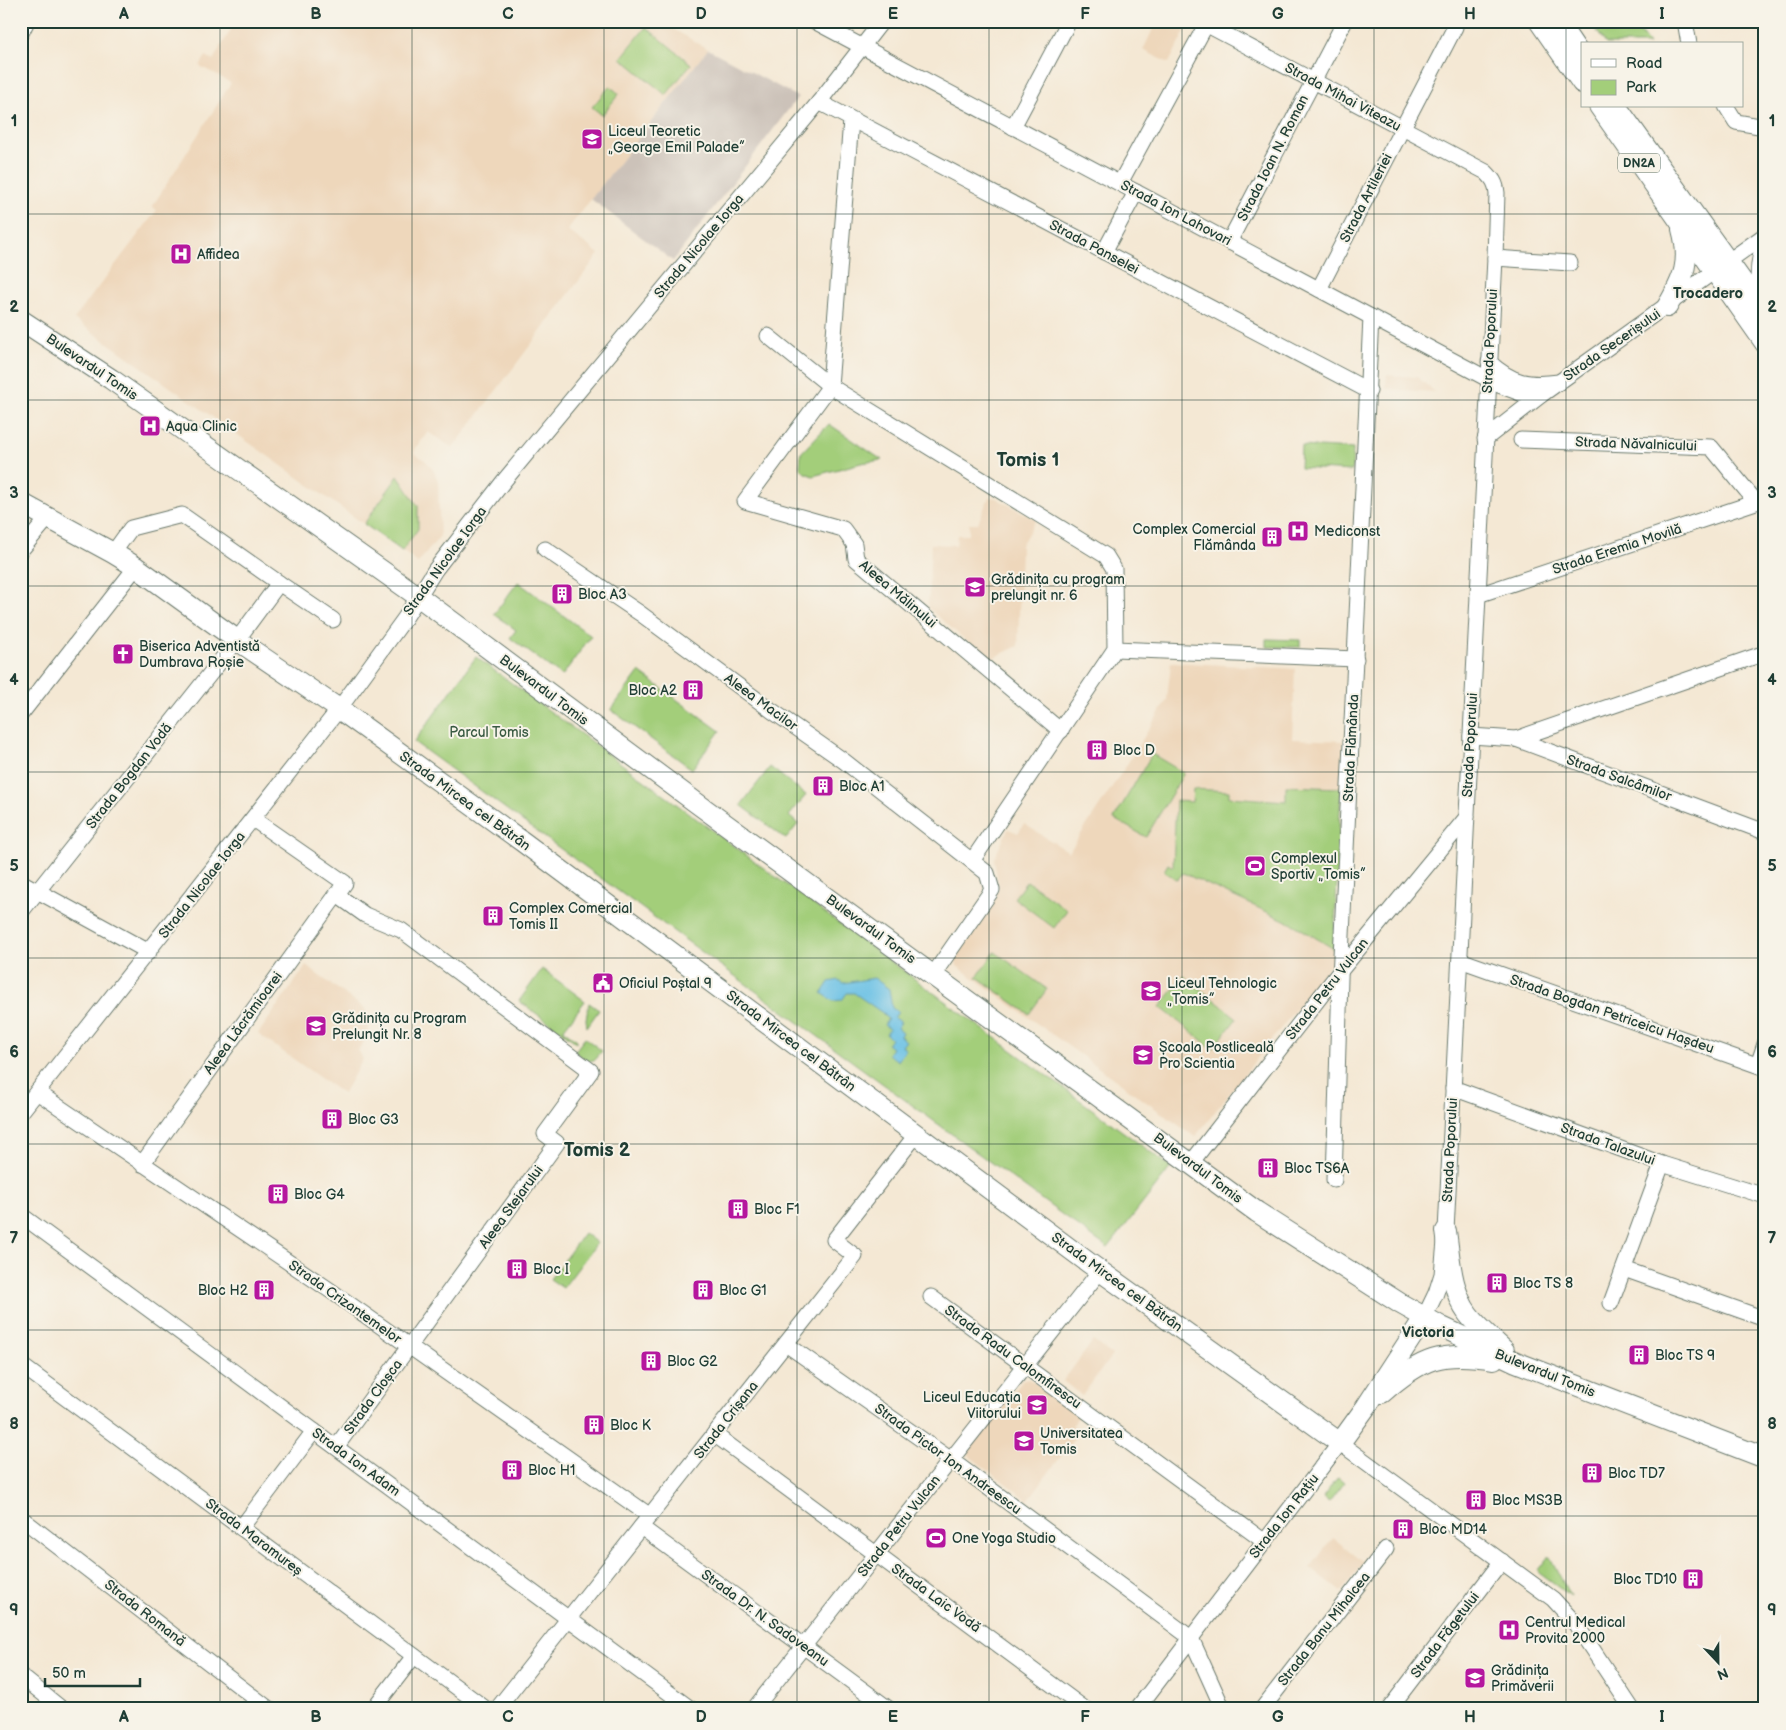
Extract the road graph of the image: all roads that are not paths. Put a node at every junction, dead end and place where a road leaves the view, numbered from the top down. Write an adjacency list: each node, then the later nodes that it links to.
1 (27, 21): 11 (street)
2 (882, 21): 13 (street, Strada Nicolae Iorga)
3 (1069, 21): 22 (street)
4 (1345, 21): 15 (street, Strada Ioan N. Roman)
5 (1539, 21): 16 (main road)
6 (1556, 21): 14 (main road)
7 (1685, 21): 12 (street)
8 (1204, 22): 15 (street, Strada Mihai Viteazu); 26 (street)
9 (821, 23): 13 (street, Strada Ion Lahovari)
10 (1455, 27): 24 (street, Strada Artileriei)
11 (21, 33)
12 (1689, 42)
13 (862, 47): 17 (street, Strada Nicolae Iorga); 22 (street, Strada Ion Lahovari)
14 (1581, 57)
15 (1313, 81): 24 (street, Strada Mihai Viteazu); 30 (street, Strada Ioan N. Roman)
16 (1581, 82)
17 (819, 102): 21 (street, Strada Panselei); 61 (street, Strada Nicolae Iorga)
18 (1600, 108): 28 (main road, DN2A)
19 (1617, 108): 35 (main road)
20 (1727, 108): 23 (street)
21 (851, 120): 32 (street, Strada Panselei); 47 (street)
22 (1012, 126): 26 (street, Strada Ion Lahovari)
23 (1765, 127)
24 (1402, 128): 25 (street, Strada Mihai Viteazu); 36 (street, Strada Artileriei)
25 (1486, 172): 33 (street, Strada Poporului)
26 (1120, 183): 27 (street, Strada Ion Lahovari)
27 (1136, 192): 30 (street, Strada Ion Lahovari); 32 (street)
28 (1679, 220): 35 (main road, DN2A); 37 (main road)
29 (1765, 235): 35 (street, Strada Secerișului)
30 (1229, 242): 36 (street, Strada Ion Lahovari)
31 (1765, 247): 38 (main road)
32 (1104, 252): 48 (street, Strada Panselei)
33 (1494, 258): 34 (street); 44 (street, Strada Poporului)
34 (1570, 264)
35 (1721, 266): 37 (street, Strada Secerișului); 39 (main road); 43 (main road, DN2A)
36 (1319, 289): 40 (street, Strada Ion Lahovari)
37 (1667, 306): 46 (street, Strada Secerișului)
38 (1765, 308)
39 (1765, 313)
40 (1371, 317): 45 (street, Strada Ion Lahovari); 48 (street, Strada Flămânda)
41 (21, 320): 61 (main road, Bulevardul Tomis)
42 (768, 336): 47 (street)
43 (1765, 343)
44 (1489, 362): 45 (street, Strada Poporului); 46 (street)
45 (1488, 379): 49 (street, Strada Ion Lahovari); 50 (street, Strada Poporului)
46 (1561, 381): 49 (street, Strada Secerișului)
47 (830, 386): 64 (street); 69 (street, Aleea Mălinului)
48 (1369, 391): 66 (street, Strada Flămânda)
49 (1541, 395): 50 (street, Strada Secerișului)
50 (1485, 439): 60 (street, Strada Poporului)
51 (1521, 440): 52 (street, Strada Năvalnicului)
52 (1756, 502): 60 (street, Strada Eremia Movilă)
53 (21, 503): 54 (main road, Strada Mircea cel Bătrân)
54 (49, 517): 56 (street); 57 (main road, Strada Mircea cel Bătrân)
55 (545, 549): 75 (street, Aleea Macilor)
56 (21, 550)
57 (114, 553): 58 (main road, Strada Mircea cel Bătrân); 59 (street)
58 (136, 567): 63 (main road, Strada Mircea cel Bătrân); 68 (street)
59 (279, 583): 62 (street); 63 (street, Strada Bogdan Vodă)
60 (1478, 595): 70 (street, Strada Poporului)
61 (419, 597): 67 (street, Strada Nicolae Iorga); 83 (main road, Bulevardul Tomis)
62 (333, 620)
63 (237, 640): 67 (main road, Strada Mircea cel Bătrân); 78 (street, Strada Bogdan Vodă)
64 (1115, 649): 66 (street); 69 (street)
65 (1765, 653): 71 (street)
66 (1356, 659): 82 (street, Strada Flămânda)
67 (339, 709): 73 (street, Strada Nicolae Iorga); 89 (main road, Strada Mircea cel Bătrân)
68 (21, 714)
69 (1061, 731): 75 (street)
70 (1471, 736): 71 (street, Strada Salcâmilor); 72 (street, Strada Poporului)
71 (1516, 739): 74 (street, Strada Salcâmilor)
72 (1467, 818): 81 (street, Strada Poporului); 82 (street, Strada Petru Vulcan)
73 (253, 819): 77 (street); 80 (street, Strada Nicolae Iorga)
74 (1765, 832)
75 (972, 861): 83 (street)
76 (21, 882): 78 (street)
77 (341, 889): 90 (street, Aleea Lăcrămioarei); 104 (street, Aleea Stejarului)
78 (38, 891): 79 (street, Strada Bogdan Vodă); 80 (street)
79 (21, 912)
80 (149, 952): 87 (street, Strada Nicolae Iorga)
81 (1460, 960): 85 (street, Strada Bogdan Petriceicu Hașdeu); 86 (street, Strada Poporului)
82 (1341, 970): 91 (street, Strada Petru Vulcan); 93 (street, Strada Flămânda)
83 (932, 974): 91 (main road, Bulevardul Tomis)
84 (1765, 1044): 85 (street)
85 (1761, 1066)
86 (1453, 1088): 92 (street, Strada Talazului); 96 (street, Strada Poporului)
87 (37, 1092): 88 (street, Strada Nicolae Iorga); 90 (street, Strada Crizantemelor)
88 (21, 1112)
89 (916, 1135): 98 (main road, Strada Mircea cel Bătrân); 103 (street, Strada Crișana)
90 (142, 1164): 104 (street, Strada Crizantemelor)
91 (1191, 1164): 101 (main road, Bulevardul Tomis)
92 (1662, 1164): 94 (street, Strada Talazului); 97 (street)
93 (1334, 1180)
94 (1765, 1196)
95 (21, 1215): 109 (street, Strada Ion Adam)
96 (1446, 1231): 101 (street, Strada Poporului); 105 (main road)
97 (1624, 1269): 100 (street); 102 (street)
98 (1100, 1271): 107 (street, Strada Petru Vulcan); 111 (main road, Strada Mircea cel Bătrân)
99 (931, 1297): 107 (street, Strada Radu Calomfirescu)
100 (1611, 1303)
101 (1424, 1318): 105 (main road, Bulevardul Tomis); 108 (main road, Strada Ion Rațiu)
102 (1765, 1319)
103 (786, 1344): 110 (street, Strada Crișana); 114 (street, Strada Pictor Ion Andreescu)
104 (410, 1346): 112 (street, Strada Cloșca); 116 (street, Strada Crizantemelor)
105 (1516, 1362): 108 (main road); 113 (main road, Bulevardul Tomis)
106 (21, 1365): 117 (street, Strada Maramureș)
107 (1026, 1366): 114 (street, Strada Petru Vulcan); 118 (street, Strada Radu Calomfirescu)
108 (1366, 1407): 111 (main road, Strada Ion Rațiu)
109 (314, 1431): 112 (street, Strada Ion Adam); 117 (street)
110 (714, 1434): 116 (street, Strada Crișana); 120 (street, Strada Laic Vodă)
111 (1340, 1443): 118 (street, Strada Ion Rațiu); 121 (street, Strada Mircea cel Bătrân)
112 (336, 1447): 122 (street, Strada Ion Adam)
113 (1765, 1458)
114 (951, 1460): 120 (street, Strada Petru Vulcan); 123 (street, Strada Pictor Ion Andreescu)
115 (21, 1518): 128 (street, Strada Romană)
116 (645, 1521): 122 (street, Strada Crișana); 124 (street, Strada Dr. N. Sadoveanu)
117 (241, 1528): 125 (street, Strada Maramureș)
118 (1265, 1542): 123 (street, Strada Ion Rațiu)
119 (1386, 1549): 138 (street, Strada Banu Mihalcea)
120 (876, 1554): 124 (street, Strada Petru Vulcan); 135 (street, Strada Laic Vodă)
121 (1502, 1561): 139 (street, Strada Făgetului); 140 (street, Strada Mircea cel Bătrân)
122 (568, 1618): 131 (street, Strada Crișana); 132 (street, Strada Ion Adam)
123 (1191, 1638): 136 (street, Strada Ion Rațiu); 137 (street, Strada Pictor Ion Andreescu)
124 (803, 1646): 133 (street, Strada Petru Vulcan); 134 (street, Strada Dr. N. Sadoveanu)
125 (414, 1656): 129 (street); 130 (street, Strada Maramureș)
126 (21, 1676): 127 (street)
127 (62, 1709)
128 (269, 1709)
129 (373, 1709)
130 (486, 1709)
131 (497, 1709)
132 (691, 1709)
133 (754, 1709)
134 (888, 1709)
135 (1085, 1709)
136 (1137, 1709)
137 (1223, 1709)
138 (1262, 1709)
139 (1389, 1709)
140 (1632, 1709)

